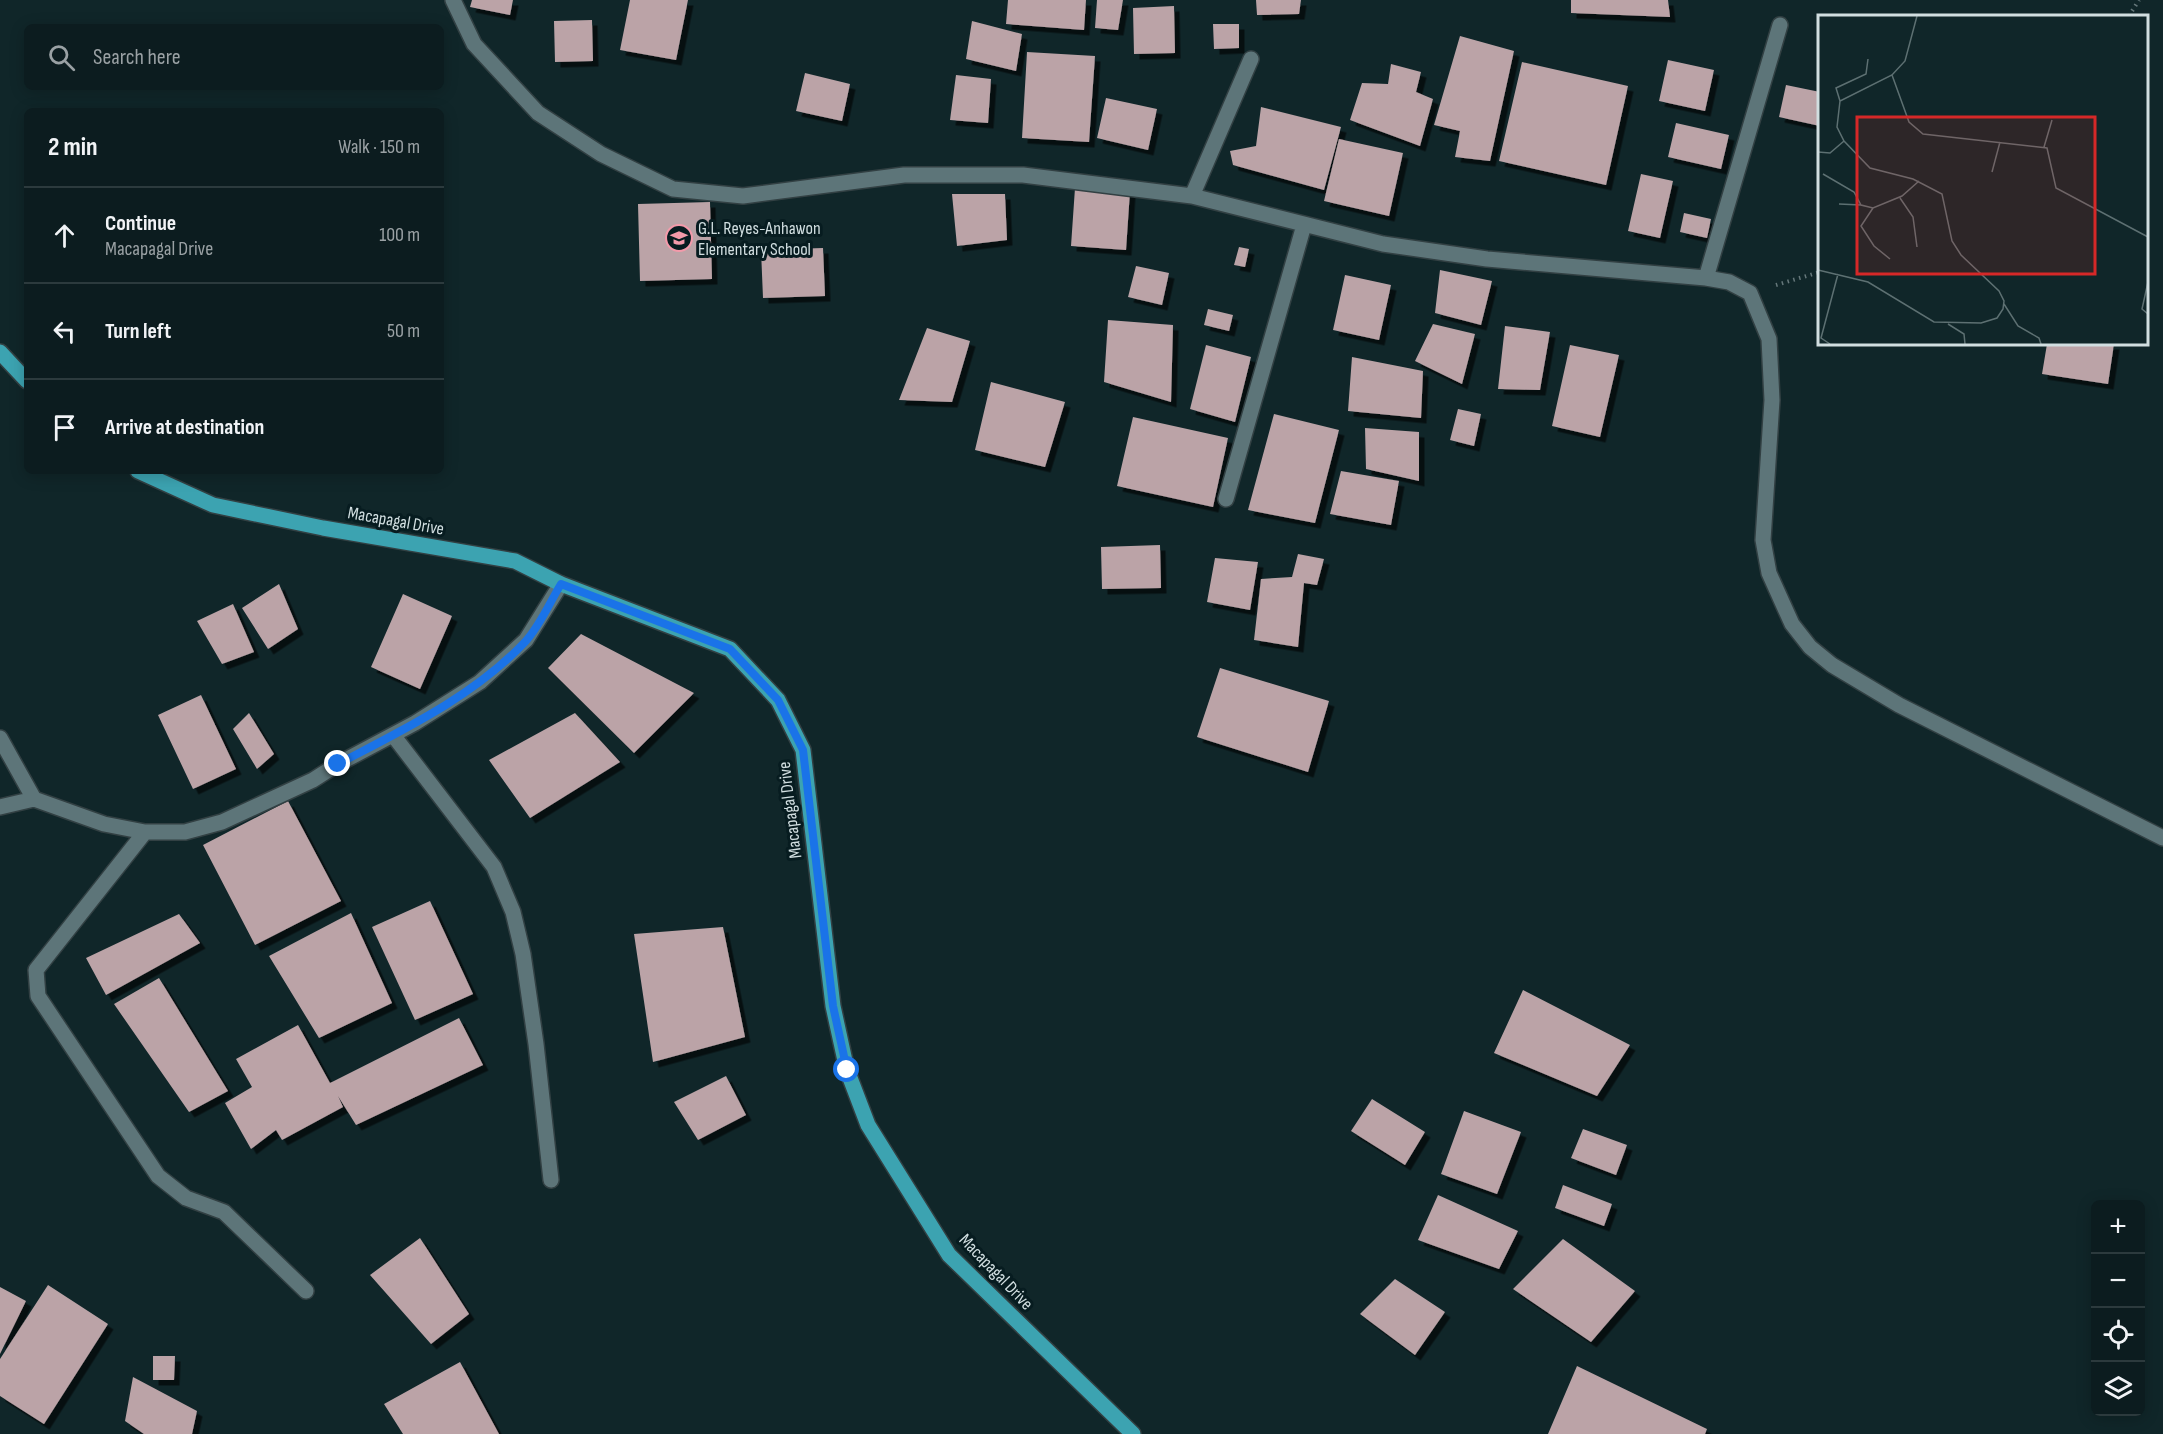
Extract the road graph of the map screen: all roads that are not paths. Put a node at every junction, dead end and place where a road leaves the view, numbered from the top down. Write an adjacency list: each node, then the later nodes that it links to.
1 (453, 0): 4 (street)
2 (1780, 25): 6 (street)
3 (1251, 59): 4 (street)
4 (1192, 196): 5 (street)
5 (1304, 225): 6 (street); 10 (street)
6 (1706, 278): 17 (street)
7 (0, 352): 8 (main road)
8 (24, 378)
9 (145, 474): 11 (main road, Macapagal Drive)
10 (1226, 499)
11 (561, 584): 12 (street); 20 (main road, Macapagal Drive)
12 (393, 735): 16 (street); 18 (street)
13 (0, 738): 14 (street)
14 (34, 799): 15 (street); 16 (street)
15 (0, 807)
16 (145, 832): 19 (street)
17 (2163, 838)
18 (551, 1180)
19 (306, 1291)
20 (1133, 1434)

